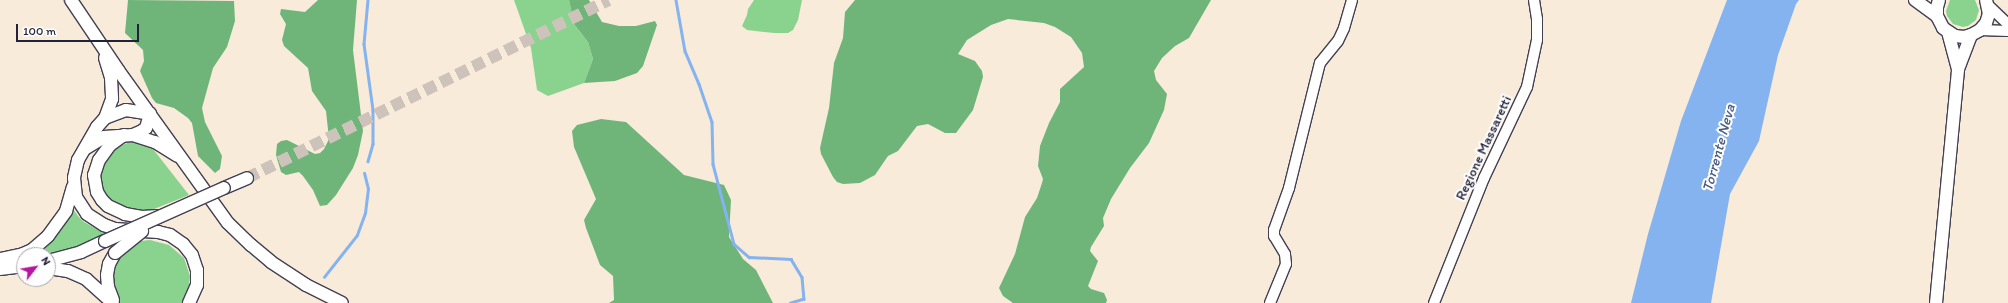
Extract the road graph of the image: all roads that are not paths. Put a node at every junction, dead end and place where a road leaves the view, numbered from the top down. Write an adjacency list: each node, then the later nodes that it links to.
1 (72, 0): 12 (main road)
2 (1352, 0): 30 (street)
3 (1534, 0): 31 (street, Regione Massaretti)
4 (1915, 0): 7 (main road)
5 (1939, 0): 7 (main road)
6 (1987, 2): 8 (street); 11 (main road)
7 (1938, 16): 10 (main road)
8 (2008, 24)
9 (2008, 31): 11 (street)
10 (1948, 32): 11 (main road); 13 (main road)
11 (1976, 33): 13 (main road)
12 (101, 45): 14 (main road); 15 (main road)
13 (1958, 69): 32 (main road)
14 (150, 114): 15 (main road); 16 (main road); 18 (main road)
15 (105, 118): 17 (main road)
16 (129, 135): 17 (main road); 18 (main road); 21 (main road, bridge)
17 (84, 150): 20 (main road)
18 (185, 162): 29 (main road)
19 (247, 178): 21 (main road, bridge)
20 (74, 184): 22 (main road); 28 (main road)
21 (164, 215): 23 (main road, bridge); 27 (main road, bridge)
22 (0, 259)
23 (56, 259)
24 (16, 267): 25 (main road)
25 (0, 269)
26 (56, 269): 27 (main road)
27 (114, 303)
28 (189, 303)
29 (342, 303)
30 (1270, 303)
31 (1434, 303)
32 (1936, 303)

